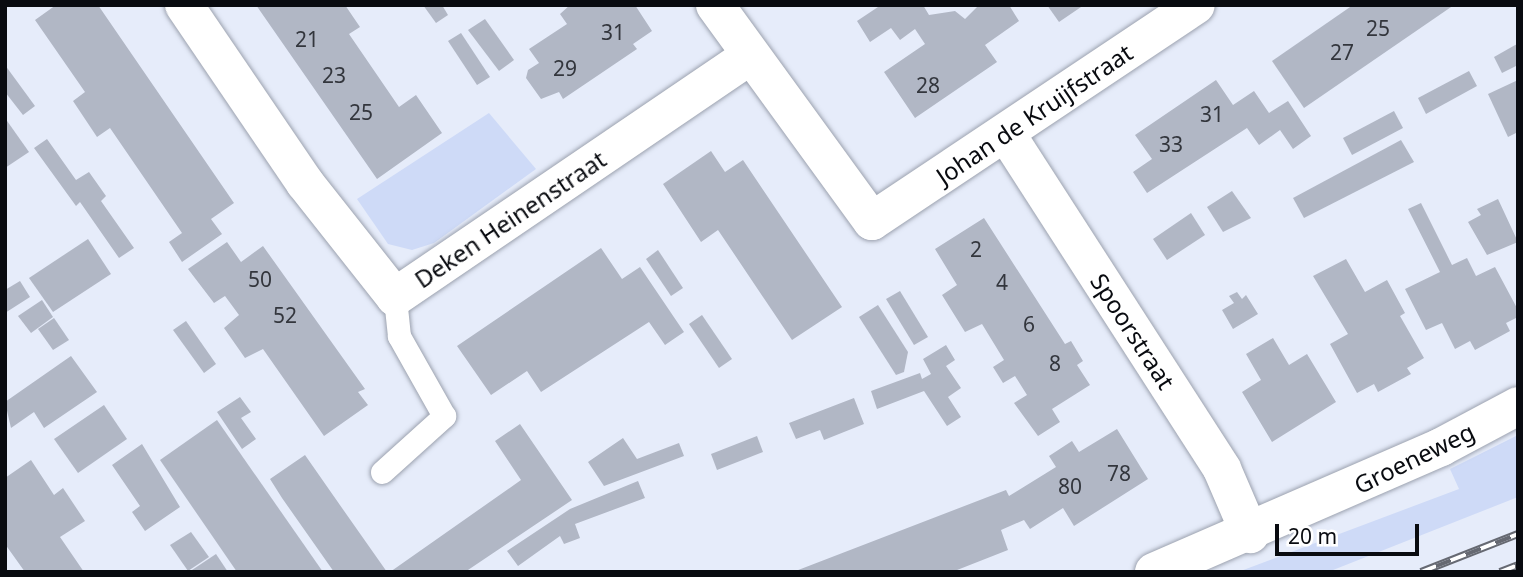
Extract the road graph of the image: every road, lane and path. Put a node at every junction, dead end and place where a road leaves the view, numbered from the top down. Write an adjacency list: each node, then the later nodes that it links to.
1 (184, 5): 6 (street, Deken Heinenstraat)
2 (715, 5): 4 (street)
3 (1196, 5): 5 (street, Johan de Kruijfstraat)
4 (750, 56): 5 (street, Johan de Kruijfstraat); 6 (street, Deken Heinenstraat)
5 (1007, 135): 9 (street, Spoorstraat)
6 (395, 298): 8 (lane)
7 (1518, 406): 9 (street, Groeneweg)
8 (382, 472)
9 (1250, 534): 10 (street, Groeneweg)
10 (1154, 572)

